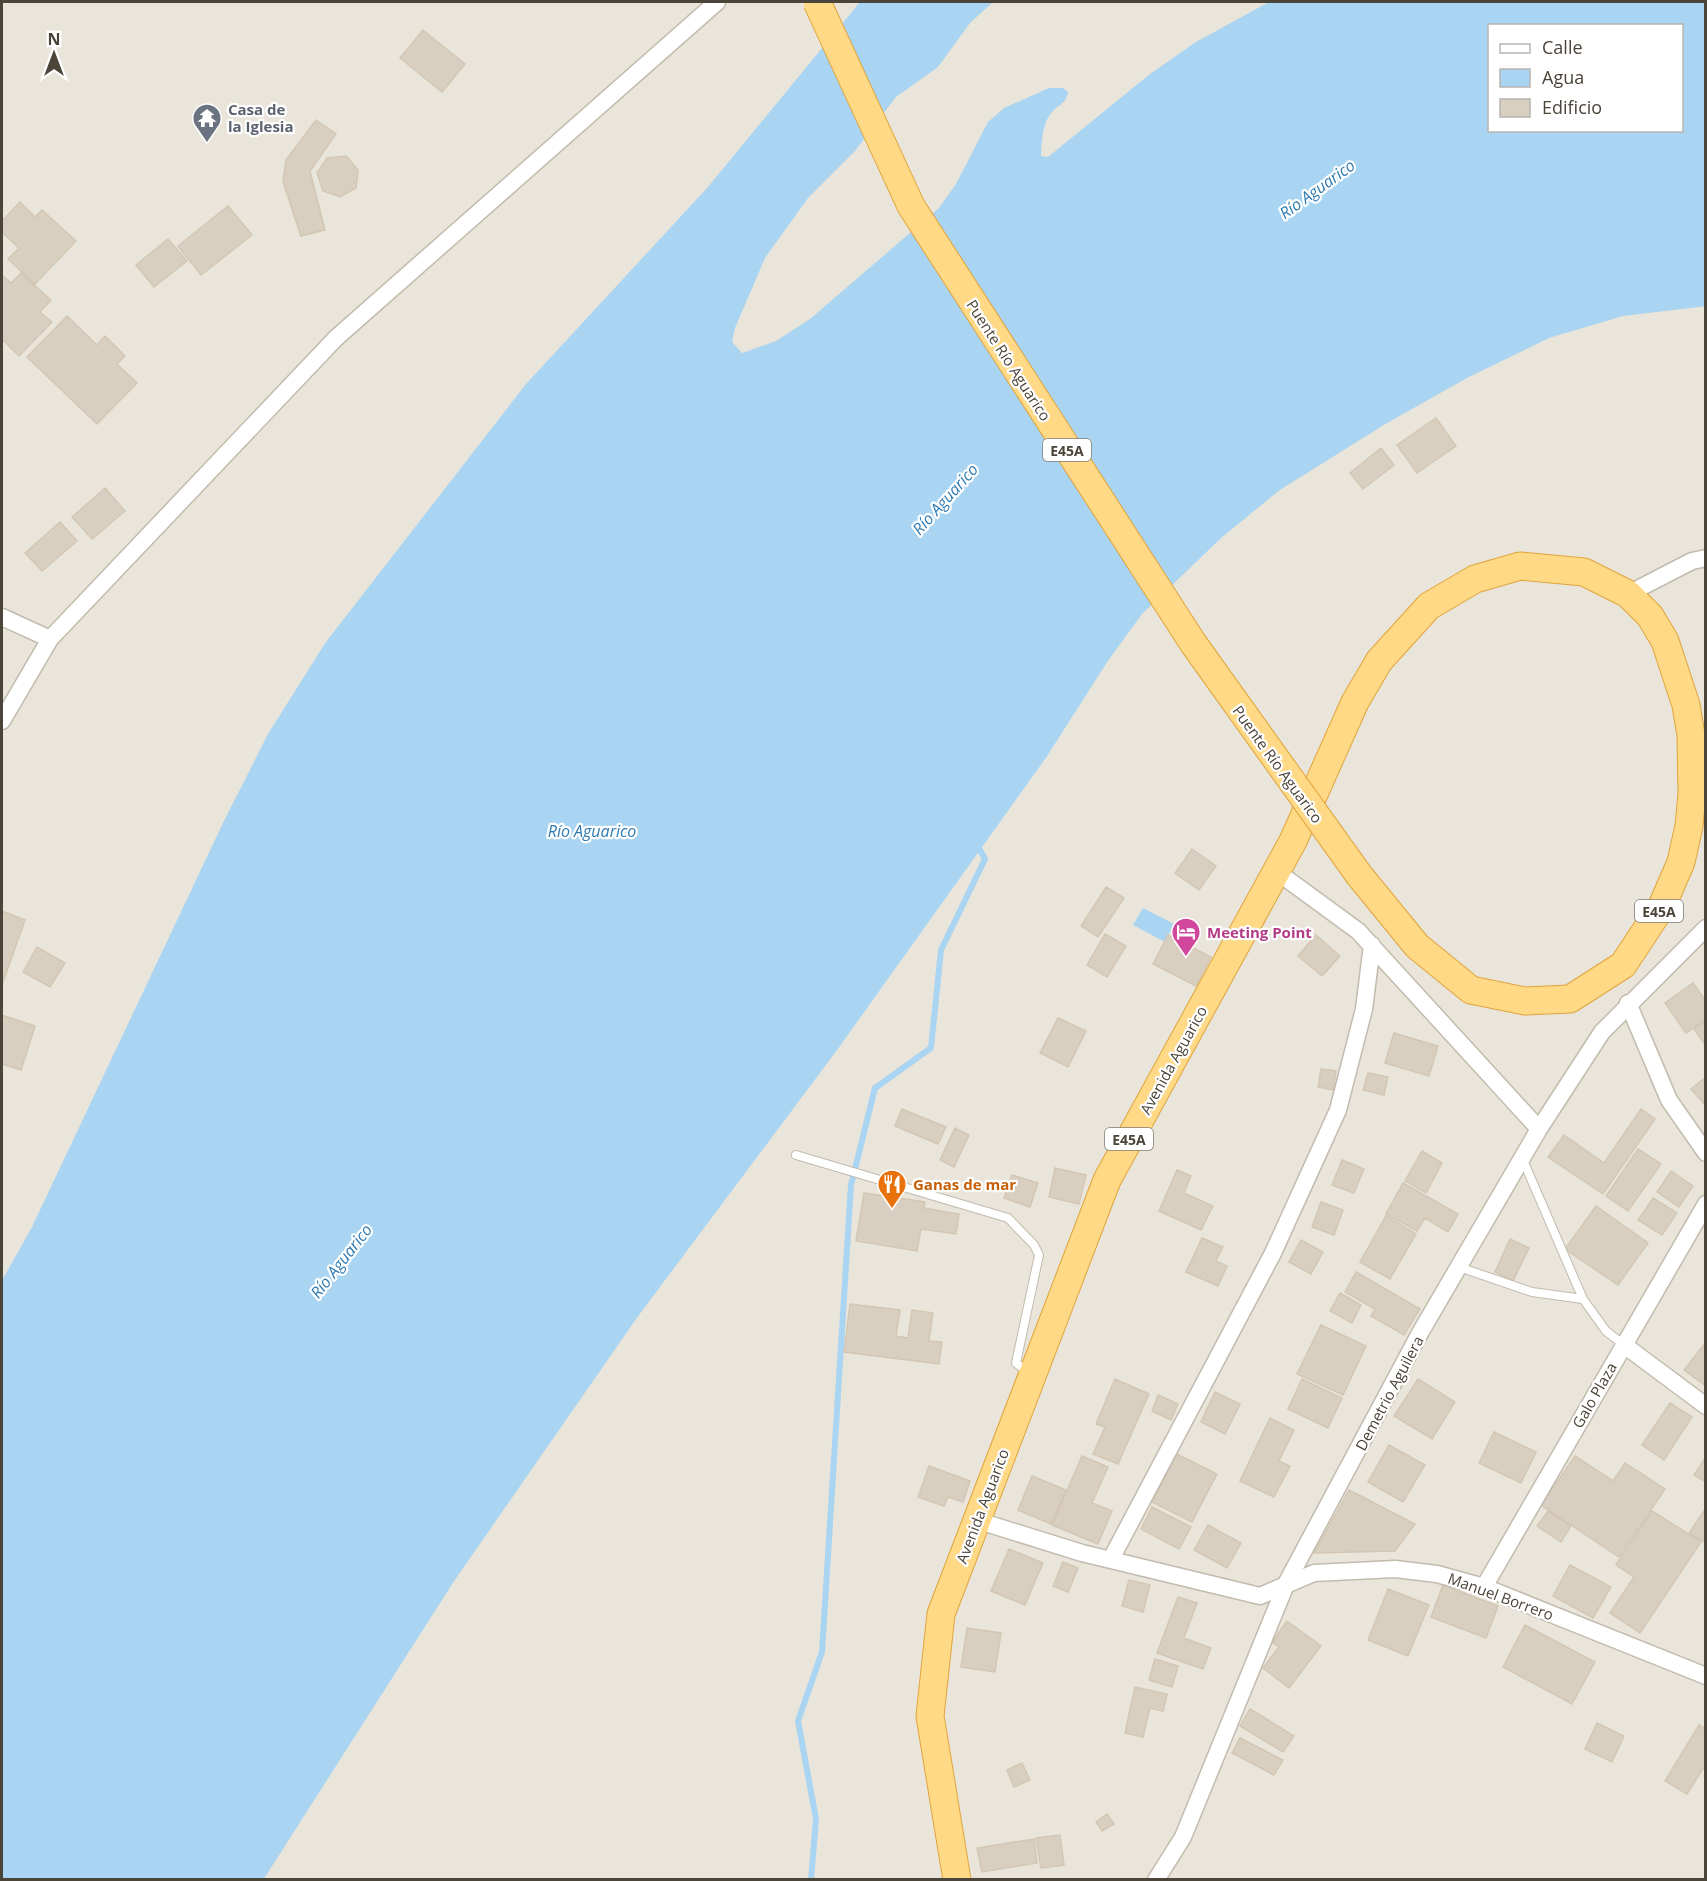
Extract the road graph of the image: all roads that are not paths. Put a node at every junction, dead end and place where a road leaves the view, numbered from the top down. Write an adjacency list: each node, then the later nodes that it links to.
1 (717, 2): 6 (street)
2 (817, 2): 4 (highway, Puente Río Aguarico / E45A, bridge)
3 (1706, 558): 4 (street)
4 (1628, 594): 8 (highway, Avenida Aguarico / E45A)
5 (2, 617): 6 (street)
6 (50, 639): 7 (street)
7 (2, 721)
8 (1276, 871): 10 (street); 20 (highway, Avenida Aguarico / E45A)
9 (1706, 927): 11 (street, Demetrio Aguilera)
10 (1372, 945): 12 (street); 23 (street)
11 (1628, 1004): 12 (street, Demetrio Aguilera); 13 (street)
12 (1539, 1129): 15 (street, Demetrio Aguilera)
13 (1706, 1153)
14 (796, 1155): 20 (lane)
15 (1523, 1160): 17 (street, Demetrio Aguilera); 18 (lane)
16 (1706, 1204): 19 (street, Galo Plaza)
17 (1459, 1267): 18 (lane); 24 (street, Demetrio Aguilera)
18 (1583, 1299): 19 (lane)
19 (1624, 1345): 21 (street); 25 (street, Galo Plaza)
20 (1032, 1375): 22 (highway, Avenida Aguarico / E45A)
21 (1706, 1406)
22 (976, 1520): 23 (street, Manuel Borrero); 27 (highway, Avenida Aguarico / E45A)
23 (1111, 1559): 24 (street, Manuel Borrero)
24 (1287, 1582): 25 (street, Manuel Borrero); 28 (street, Demetrio Aguilera)
25 (1484, 1587): 26 (street, Manuel Borrero)
26 (1706, 1676)
27 (957, 1880)
28 (1156, 1880)

